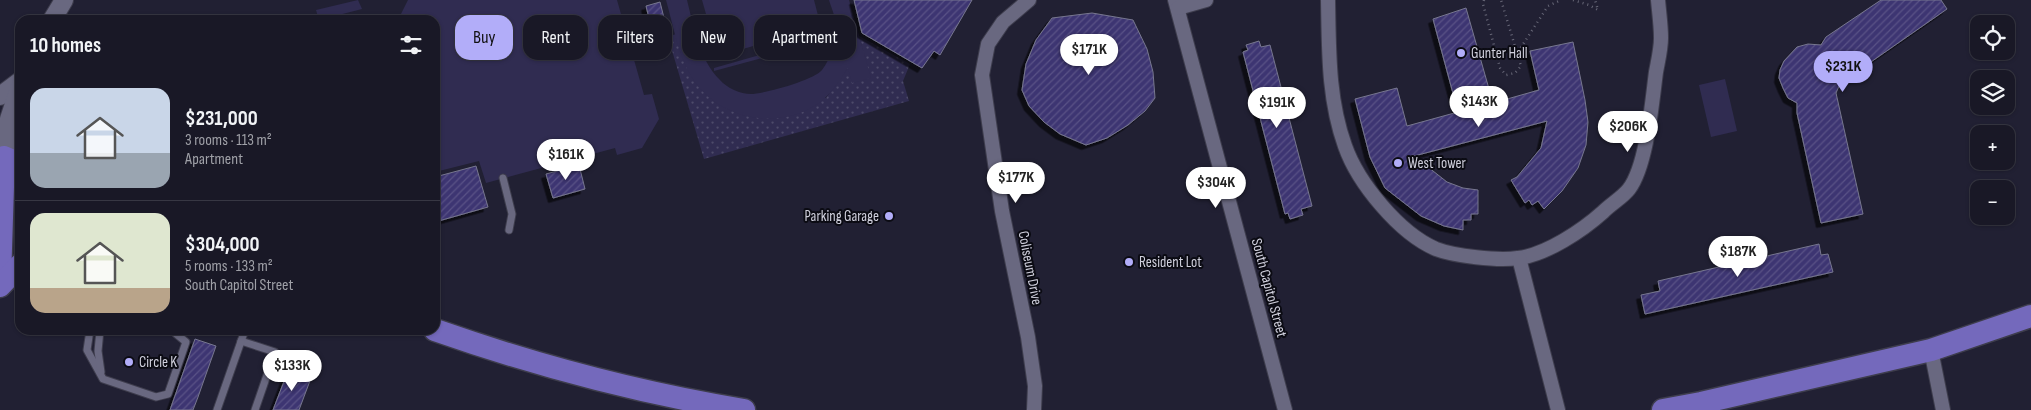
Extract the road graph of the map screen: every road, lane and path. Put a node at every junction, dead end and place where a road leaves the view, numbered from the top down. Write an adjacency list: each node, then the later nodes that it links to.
1 (64, 0): 12 (street)
2 (1029, 0): 38 (street, Coliseum Drive)
3 (1206, 0): 11 (street)
4 (1328, 0): 20 (street)
5 (1484, 0): 13 (path)
6 (1501, 0): 13 (path)
7 (1561, 0): 13 (path)
8 (1573, 0): 9 (path)
9 (1595, 0)
10 (1658, 0): 20 (street)
11 (1176, 4): 39 (street, South Capitol Street)
12 (55, 15)
13 (1518, 52)
14 (15, 86): 15 (street)
15 (0, 96)
16 (15, 101): 17 (street)
17 (8, 159): 21 (main road)
18 (503, 178): 19 (lane)
19 (509, 230)
20 (1519, 258): 40 (street)
21 (0, 260): 23 (main road)
22 (15, 270): 24 (main road)
23 (0, 279)
24 (0, 286)
25 (2031, 316): 32 (main road)
26 (440, 332): 37 (main road)
27 (89, 335): 33 (lane)
28 (100, 335): 33 (lane)
29 (178, 335): 33 (lane)
30 (243, 335): 31 (lane)
31 (241, 341): 35 (lane); 36 (lane)
32 (1931, 350): 34 (main road); 42 (street)
33 (103, 379)
34 (1701, 407): 41 (main road)
35 (217, 410)
36 (255, 410)
37 (744, 410)
38 (1034, 410)
39 (1285, 410)
40 (1558, 410)
41 (1663, 410)
42 (1943, 410)

